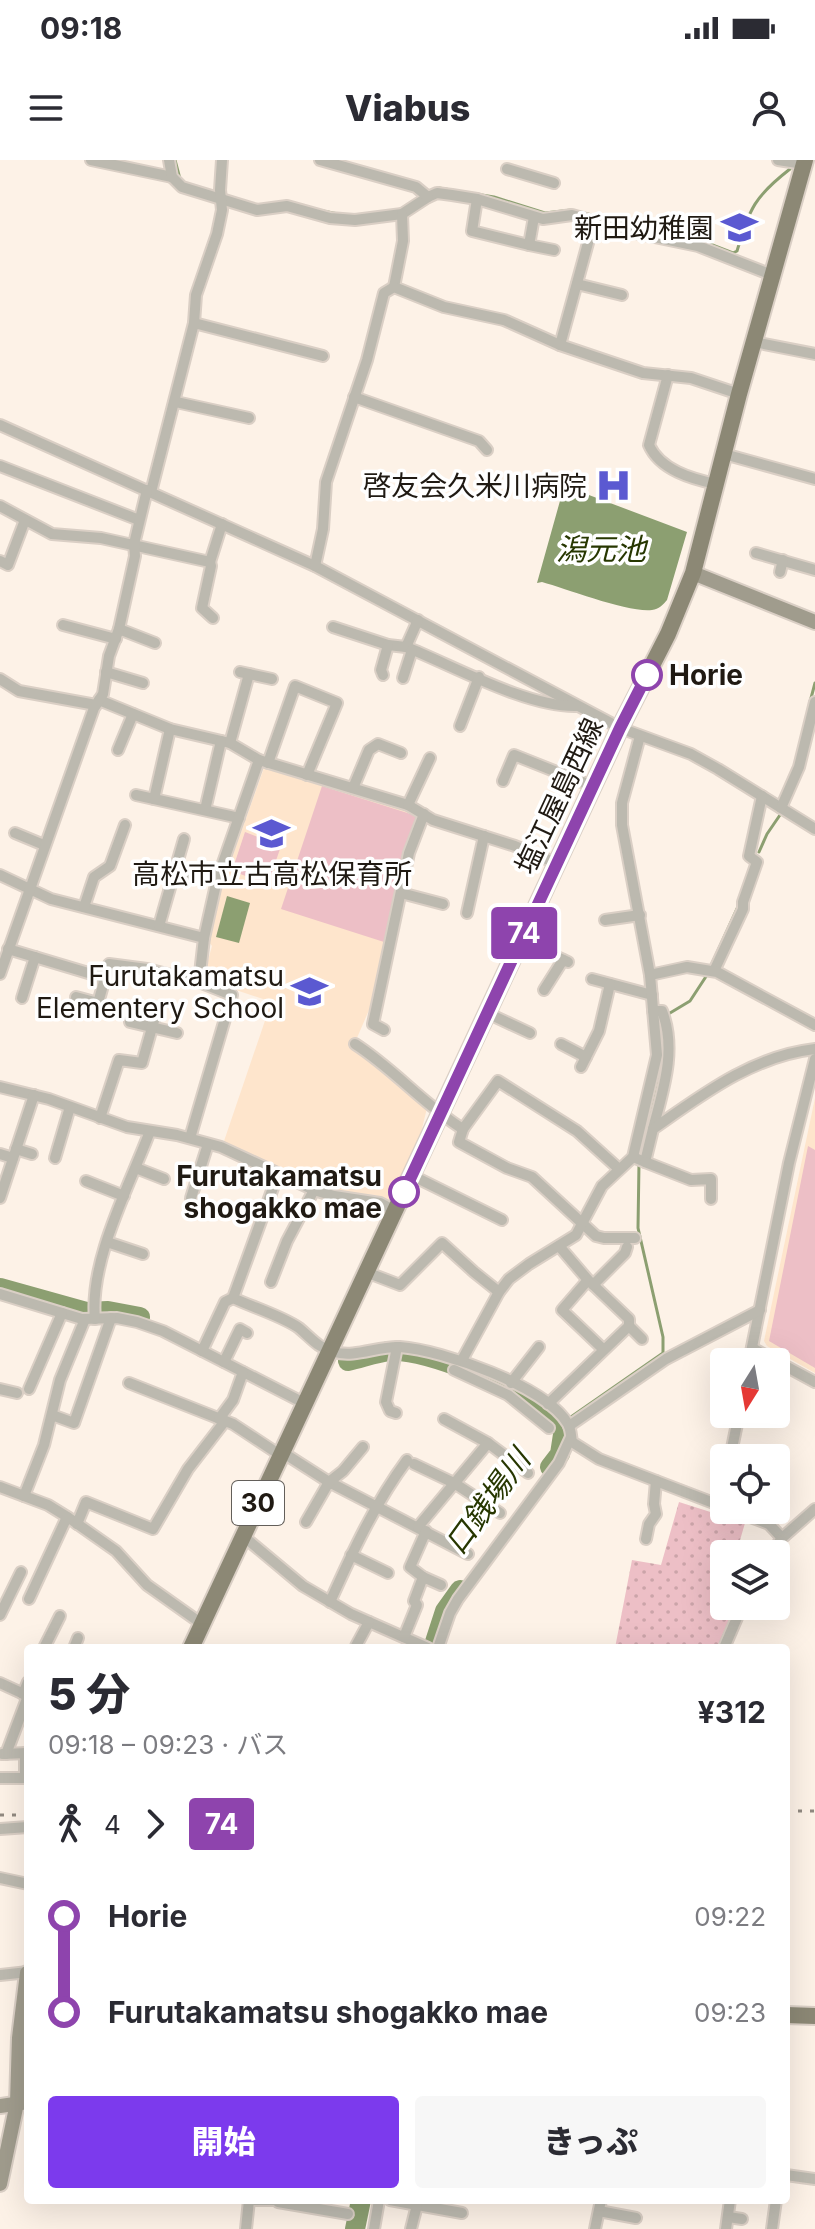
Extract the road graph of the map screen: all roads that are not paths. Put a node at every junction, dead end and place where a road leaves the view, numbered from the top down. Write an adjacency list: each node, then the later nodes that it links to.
1 (91, 160): 10 (street)
2 (169, 160): 10 (street)
3 (222, 160): 12 (street)
4 (320, 160): 13 (street)
5 (529, 160): 9 (street)
6 (778, 160): 7 (street)
7 (804, 162): 20 (main road, 塩江屋島西線 / 30)
8 (507, 169): 9 (street)
9 (524, 174): 11 (street)
10 (172, 177): 12 (street)
11 (554, 183)
12 (221, 195): 15 (street); 24 (street)
13 (428, 197): 14 (street); 15 (street)
14 (477, 199): 16 (street); 18 (street)
15 (402, 214): 22 (street)
16 (534, 217): 17 (street); 18 (street)
17 (594, 221): 20 (street); 21 (street)
18 (529, 245): 19 (street)
19 (554, 250)
20 (772, 275): 25 (main road, 塩江屋島西線 / 30)
21 (577, 284): 23 (street); 26 (street)
22 (394, 287): 26 (street); 31 (street)
23 (622, 295)
24 (194, 323): 28 (street); 32 (street)
25 (754, 342): 27 (street); 30 (main road, 塩江屋島西線 / 30)
26 (560, 345): 29 (street)
27 (815, 354)
28 (323, 356)
29 (668, 375): 30 (street); 39 (street)
30 (739, 394): 36 (main road, 塩江屋島西線 / 30)
31 (354, 397): 35 (street); 50 (street)
32 (176, 402): 33 (street); 40 (street)
33 (249, 418)
34 (0, 425): 40 (street)
35 (487, 450)
36 (724, 454): 38 (street); 39 (main road, 塩江屋島西線 / 30)
37 (0, 466): 43 (street)
38 (815, 479)
39 (716, 484): 53 (main road, 塩江屋島西線 / 30)
40 (149, 491): 43 (street); 44 (street)
41 (0, 506): 42 (street)
42 (25, 520): 45 (street); 48 (street)
43 (139, 520): 45 (street)
44 (222, 524): 49 (street); 50 (street)
45 (134, 547): 49 (street); 59 (street)
46 (756, 553): 47 (street)
47 (783, 560): 51 (street); 52 (street)
48 (0, 561)
49 (210, 562): 54 (street)
50 (315, 566): 56 (street)
51 (815, 570)
52 (780, 572)
53 (693, 573): 55 (street); 75 (main road, 塩江屋島西線 / 30)
54 (213, 618)
55 (814, 619)
56 (418, 620): 62 (street); 72 (street)
57 (63, 625): 59 (street)
58 (333, 627): 61 (street)
59 (117, 634): 60 (street); 63 (street)
60 (155, 643)
61 (388, 645): 62 (street); 64 (street)
62 (409, 648): 65 (street); 66 (street)
63 (106, 672): 69 (street); 70 (street)
64 (383, 675)
65 (479, 677): 72 (street); 74 (street)
66 (403, 678)
67 (0, 679): 70 (street)
68 (272, 679): 78 (street)
69 (143, 683)
70 (98, 702): 73 (street); 100 (street)
71 (815, 702): 91 (street)
72 (578, 706): 75 (street)
73 (133, 714): 76 (street); 79 (street)
74 (460, 726)
75 (620, 728): 77 (street); 85 (main road, 塩江屋島西線 / 30)
76 (170, 729): 78 (street); 89 (street)
77 (640, 736): 88 (street); 110 (street)
78 (225, 742): 82 (street); 92 (street)
79 (118, 750)
80 (401, 753): 86 (street)
81 (430, 758): 90 (street)
82 (263, 762): 83 (street); 83 (street); 94 (street)
83 (307, 775): 86 (street)
84 (503, 781): 85 (street)
85 (592, 786): 101 (main road, 塩江屋島西線 / 30)
86 (353, 788): 90 (street)
87 (136, 795): 89 (street)
88 (762, 796): 91 (street); 117 (street)
89 (154, 799): 92 (street)
90 (408, 805): 93 (street)
91 (781, 808): 96 (street)
92 (205, 810): 94 (street)
93 (424, 814): 98 (street); 106 (street)
94 (239, 818): 104 (street)
95 (125, 825): 108 (street)
96 (815, 829)
97 (15, 833): 100 (street)
98 (484, 836): 101 (street); 109 (street)
99 (184, 839): 102 (street)
100 (44, 845): 105 (street)
101 (556, 863): 114 (main road, 塩江屋島西線 / 30)
102 (173, 869): 104 (street); 112 (street)
103 (0, 875): 105 (street)
104 (217, 880): 113 (street)
105 (29, 887): 108 (street); 115 (street)
106 (401, 893): 107 (street); 134 (street)
107 (443, 904)
108 (84, 907): 112 (street)
109 (467, 913)
110 (640, 915): 111 (street); 119 (street)
111 (605, 920)
112 (159, 926): 113 (street)
113 (204, 938): 122 (street)
114 (521, 940): 124 (street); 129 (main road, 塩江屋島西線 / 30)
115 (8, 949): 116 (street); 118 (street)
116 (35, 957): 120 (street); 127 (street)
117 (711, 970): 119 (street); 132 (street)
118 (0, 974)
119 (650, 975): 125 (street)
120 (105, 978): 122 (street); 126 (street)
121 (592, 979): 123 (street)
122 (199, 982): 149 (street)
123 (610, 984): 125 (street); 138 (street)
124 (544, 990)
125 (652, 995): 130 (street)
126 (76, 997)
127 (22, 998)
128 (157, 1010): 133 (street)
129 (487, 1013): 136 (street); 144 (main road, 塩江屋島西線 / 30)
130 (661, 1015): 147 (street); 155 (street)
131 (130, 1022): 133 (street)
132 (815, 1025)
133 (153, 1027): 135 (street); 145 (street)
134 (384, 1030)
135 (177, 1033)
136 (530, 1033)
137 (355, 1044): 144 (street)
138 (561, 1044)
139 (815, 1049): 147 (street)
140 (815, 1059): 179 (street)
141 (0, 1087): 142 (street)
142 (34, 1095): 143 (street); 152 (street)
143 (70, 1107): 145 (street); 154 (street)
144 (439, 1114): 146 (street); 159 (main road, 塩江屋島西線 / 30)
145 (100, 1118): 148 (street)
146 (463, 1129): 157 (street); 169 (street)
147 (653, 1129): 155 (street)
148 (150, 1131): 149 (street); 156 (street)
149 (190, 1138): 150 (street)
150 (208, 1144): 158 (street); 165 (street)
151 (0, 1154): 152 (street)
152 (14, 1154): 153 (street); 164 (street)
153 (32, 1154)
154 (55, 1158)
155 (639, 1160): 157 (street); 166 (street)
156 (136, 1168): 160 (street); 163 (street)
157 (619, 1169): 169 (street)
158 (278, 1174): 162 (street); 178 (street)
159 (411, 1175): 167 (main road, 塩江屋島西線 / 30); 168 (street)
160 (164, 1179)
161 (86, 1181): 163 (street)
162 (314, 1190): 167 (street); 174 (street)
163 (124, 1196): 170 (street)
164 (0, 1198)
165 (191, 1198)
166 (711, 1199)
167 (395, 1211): 173 (main road, 塩江屋島西線 / 30)
168 (502, 1220)
169 (584, 1225): 171 (street); 175 (street)
170 (107, 1242): 172 (street); 182 (street)
171 (559, 1246): 175 (street); 176 (street)
172 (143, 1254)
173 (366, 1272): 176 (street); 191 (main road, 塩江屋島西線 / 30)
174 (271, 1282)
175 (591, 1282): 183 (street); 188 (street)
176 (499, 1292): 192 (street)
177 (0, 1294): 180 (street)
178 (233, 1298): 189 (street); 191 (street)
179 (760, 1310): 187 (street); 209 (street)
180 (62, 1313): 182 (street); 201 (street)
181 (111, 1318): 182 (street); 189 (street); 206 (street)
182 (90, 1319): 206 (street)
183 (629, 1326): 185 (street); 188 (street)
184 (247, 1333): 193 (street)
185 (642, 1339)
186 (539, 1347): 199 (street)
187 (752, 1348)
188 (603, 1349): 204 (street)
189 (202, 1351): 193 (street)
190 (396, 1352): 191 (street); 192 (street); 205 (street)
191 (327, 1354): 203 (main road, 塩江屋島西線 / 30)
192 (462, 1360): 199 (street)
193 (224, 1362): 196 (street)
194 (790, 1369): 197 (street)
195 (454, 1370): 199 (street)
196 (243, 1372): 203 (street); 208 (street)
197 (815, 1382)
198 (129, 1383): 208 (street)
199 (511, 1387): 204 (street); 210 (street)
200 (0, 1389): 202 (street)
201 (29, 1389)
202 (17, 1393)
203 (304, 1403): 213 (main road, 塩江屋島西線 / 30)
204 (548, 1404): 209 (street)
205 (396, 1413)
206 (52, 1415): 219 (street)
207 (444, 1419): 211 (street)
208 (222, 1420): 213 (street); 226 (street)
209 (568, 1427): 215 (street); 250 (street)
210 (549, 1428)
211 (488, 1443): 214 (street); 217 (street)
212 (363, 1447): 216 (street)
213 (281, 1453): 216 (street); 229 (main road, 塩江屋島西線 / 30)
214 (528, 1473)
215 (656, 1481): 220 (street); 231 (street)
216 (329, 1482): 221 (street); 225 (street)
217 (454, 1483): 221 (street); 223 (street); 228 (street)
218 (0, 1487): 219 (street)
219 (24, 1496): 224 (street)
220 (710, 1501)
221 (378, 1507): 228 (street); 233 (street)
222 (815, 1509): 230 (street)
223 (500, 1513)
224 (67, 1517): 226 (street); 238 (street)
225 (306, 1522)
226 (77, 1524): 244 (street)
227 (769, 1524): 230 (street)
228 (422, 1529): 232 (street); 236 (street)
229 (243, 1536): 239 (street); 244 (main road, 塩江屋島西線 / 30)
230 (782, 1538)
231 (646, 1539)
232 (468, 1554)
233 (351, 1555): 235 (street); 239 (street)
234 (21, 1572): 240 (street)
235 (388, 1573)
236 (423, 1577): 237 (street); 245 (street)
237 (441, 1585)
238 (29, 1599)
239 (330, 1602): 243 (street)
240 (0, 1615)
241 (60, 1616): 246 (street)
242 (736, 1620): 251 (street)
243 (369, 1622): 245 (street); 248 (street)
244 (202, 1624): 247 (main road, 塩江屋島西線 / 30)
245 (404, 1637): 249 (street)
246 (46, 1644)
247 (193, 1644)
248 (357, 1644)
249 (419, 1644)
250 (439, 1644)
251 (726, 1644)
252 (0, 1683): 253 (street)
253 (24, 1694)
254 (24, 1700): 256 (street)
255 (24, 1753): 256 (street)
256 (3, 1754)
257 (0, 1778): 258 (street)
258 (24, 1778)
259 (24, 1827): 260 (street)
260 (0, 1829)
261 (0, 1878): 262 (street)
262 (24, 1883)
263 (24, 1972): 264 (street)
264 (0, 1975)
265 (24, 2001): 268 (street)
266 (790, 2015): 267 (main road)
267 (815, 2016)
268 (22, 2102): 269 (street); 272 (street)
269 (0, 2106)
270 (790, 2176): 271 (street)
271 (815, 2179)
272 (0, 2184)
273 (251, 2204): 286 (street)
274 (294, 2204): 282 (street)
275 (378, 2204): 287 (street)
276 (412, 2204): 279 (street)
277 (730, 2204): 283 (street)
278 (775, 2204): 291 (street)
279 (417, 2205): 281 (street); 288 (street)
280 (600, 2205): 284 (street); 289 (street)
281 (462, 2213)
282 (348, 2214)
283 (728, 2217): 285 (street); 290 (street)
284 (636, 2218)
285 (742, 2219)
286 (246, 2229)
287 (374, 2229)
288 (411, 2229)
289 (595, 2229)
290 (726, 2229)
291 (772, 2229)

